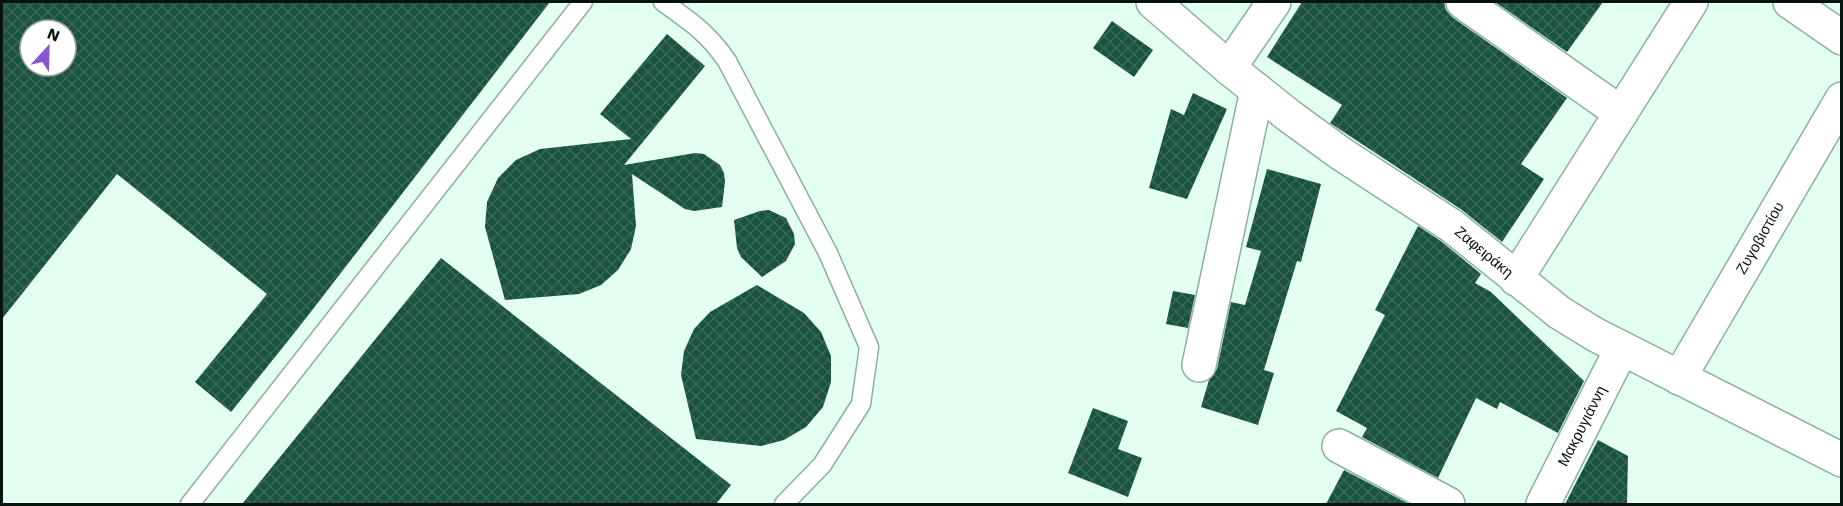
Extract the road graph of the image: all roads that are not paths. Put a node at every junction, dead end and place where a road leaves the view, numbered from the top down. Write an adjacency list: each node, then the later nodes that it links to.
1 (583, 2): 19 (lane)
2 (663, 2): 20 (lane)
3 (1154, 2): 9 (street, Ζαφειράκη)
4 (1274, 2): 9 (street)
5 (1463, 2): 12 (street)
6 (1691, 2): 12 (street)
7 (1790, 2): 8 (street)
8 (1842, 38)
9 (1229, 68): 10 (street, Ζαφειράκη)
10 (1257, 90): 13 (street, Ζαφειράκη); 15 (street)
11 (1842, 99): 16 (street, Ζυγοβιστίου)
12 (1621, 113): 13 (street)
13 (1516, 279): 14 (street, Ζαφειράκη)
14 (1622, 348): 16 (street, Ζαφειράκη); 22 (street, Μακρυγιάννη)
15 (1200, 365)
16 (1679, 378): 18 (street, Ζαφειράκη)
17 (1339, 446): 21 (street)
18 (1842, 460)
19 (190, 504)
20 (784, 504)
21 (1448, 504)
22 (1543, 504)

